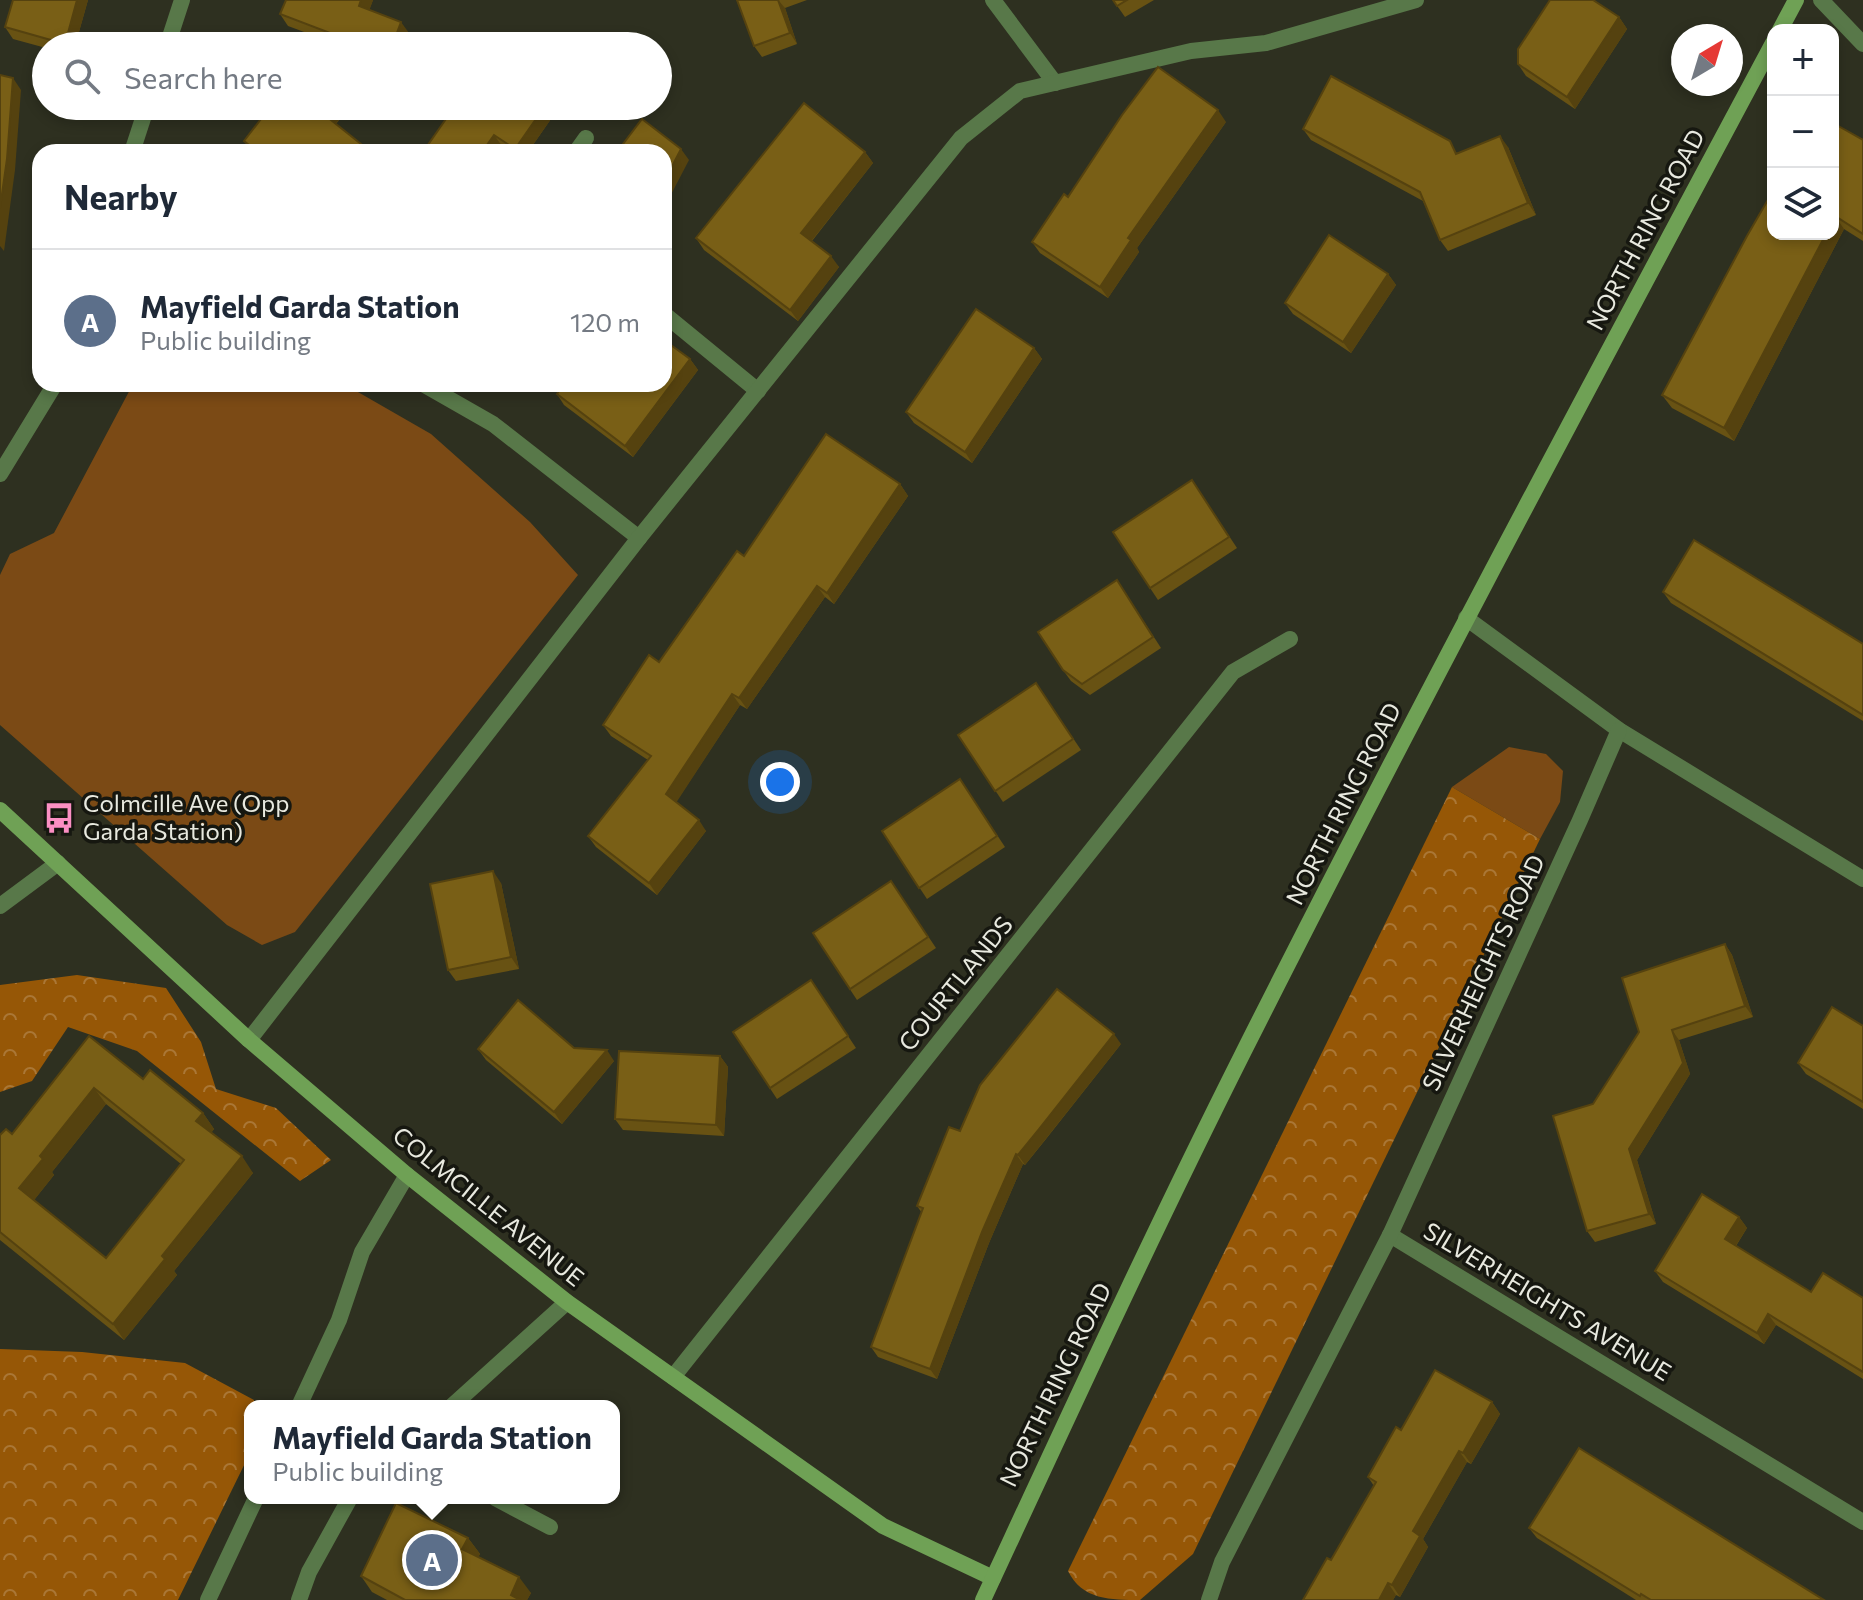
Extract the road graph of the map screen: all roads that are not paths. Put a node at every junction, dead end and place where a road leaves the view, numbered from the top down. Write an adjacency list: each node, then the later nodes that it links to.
1 (182, 0): 7 (street)
2 (993, 0): 10 (street)
3 (1416, 0): 10 (street)
4 (1796, 0): 6 (main road)
5 (1821, 0): 8 (street)
6 (1783, 24)
7 (172, 32)
8 (1863, 44)
9 (1767, 54): 21 (main road, NORTH RING ROAD)
10 (1055, 83): 16 (street)
11 (142, 120): 13 (street)
12 (586, 138): 14 (street)
13 (135, 144)
14 (582, 144)
15 (672, 321): 16 (street)
16 (758, 391): 20 (street)
17 (50, 392): 19 (street)
18 (437, 392): 20 (street)
19 (0, 474)
20 (639, 538): 28 (street)
21 (1466, 618): 23 (street); 40 (main road, NORTH RING ROAD)
22 (1290, 639): 32 (street, COURTLANDS)
23 (1619, 730): 26 (street); 30 (street, SILVERHEIGHTS ROAD)
24 (0, 810): 25 (main road, COLMCILLE AVENUE)
25 (58, 863): 27 (street); 28 (main road, COLMCILLE AVENUE)
26 (1863, 879)
27 (0, 906)
28 (249, 1040): 29 (main road, COLMCILLE AVENUE)
29 (407, 1175): 31 (main road, COLMCILLE AVENUE); 33 (street)
30 (1390, 1235): 38 (street, SILVERHEIGHTS AVENUE); 44 (street, SILVERHEIGHTS AVENUE)
31 (567, 1302): 32 (main road, COLMCILLE AVENUE); 34 (street)
32 (673, 1377): 40 (main road, COLMCILLE AVENUE)
33 (302, 1400)
34 (459, 1400)
35 (253, 1504): 41 (street)
36 (347, 1504): 42 (street)
37 (506, 1504): 39 (street)
38 (1863, 1522)
39 (550, 1527)
40 (993, 1578): 43 (main road, NORTH RING ROAD)
41 (208, 1600)
42 (299, 1600)
43 (983, 1600)
44 (1209, 1600)

